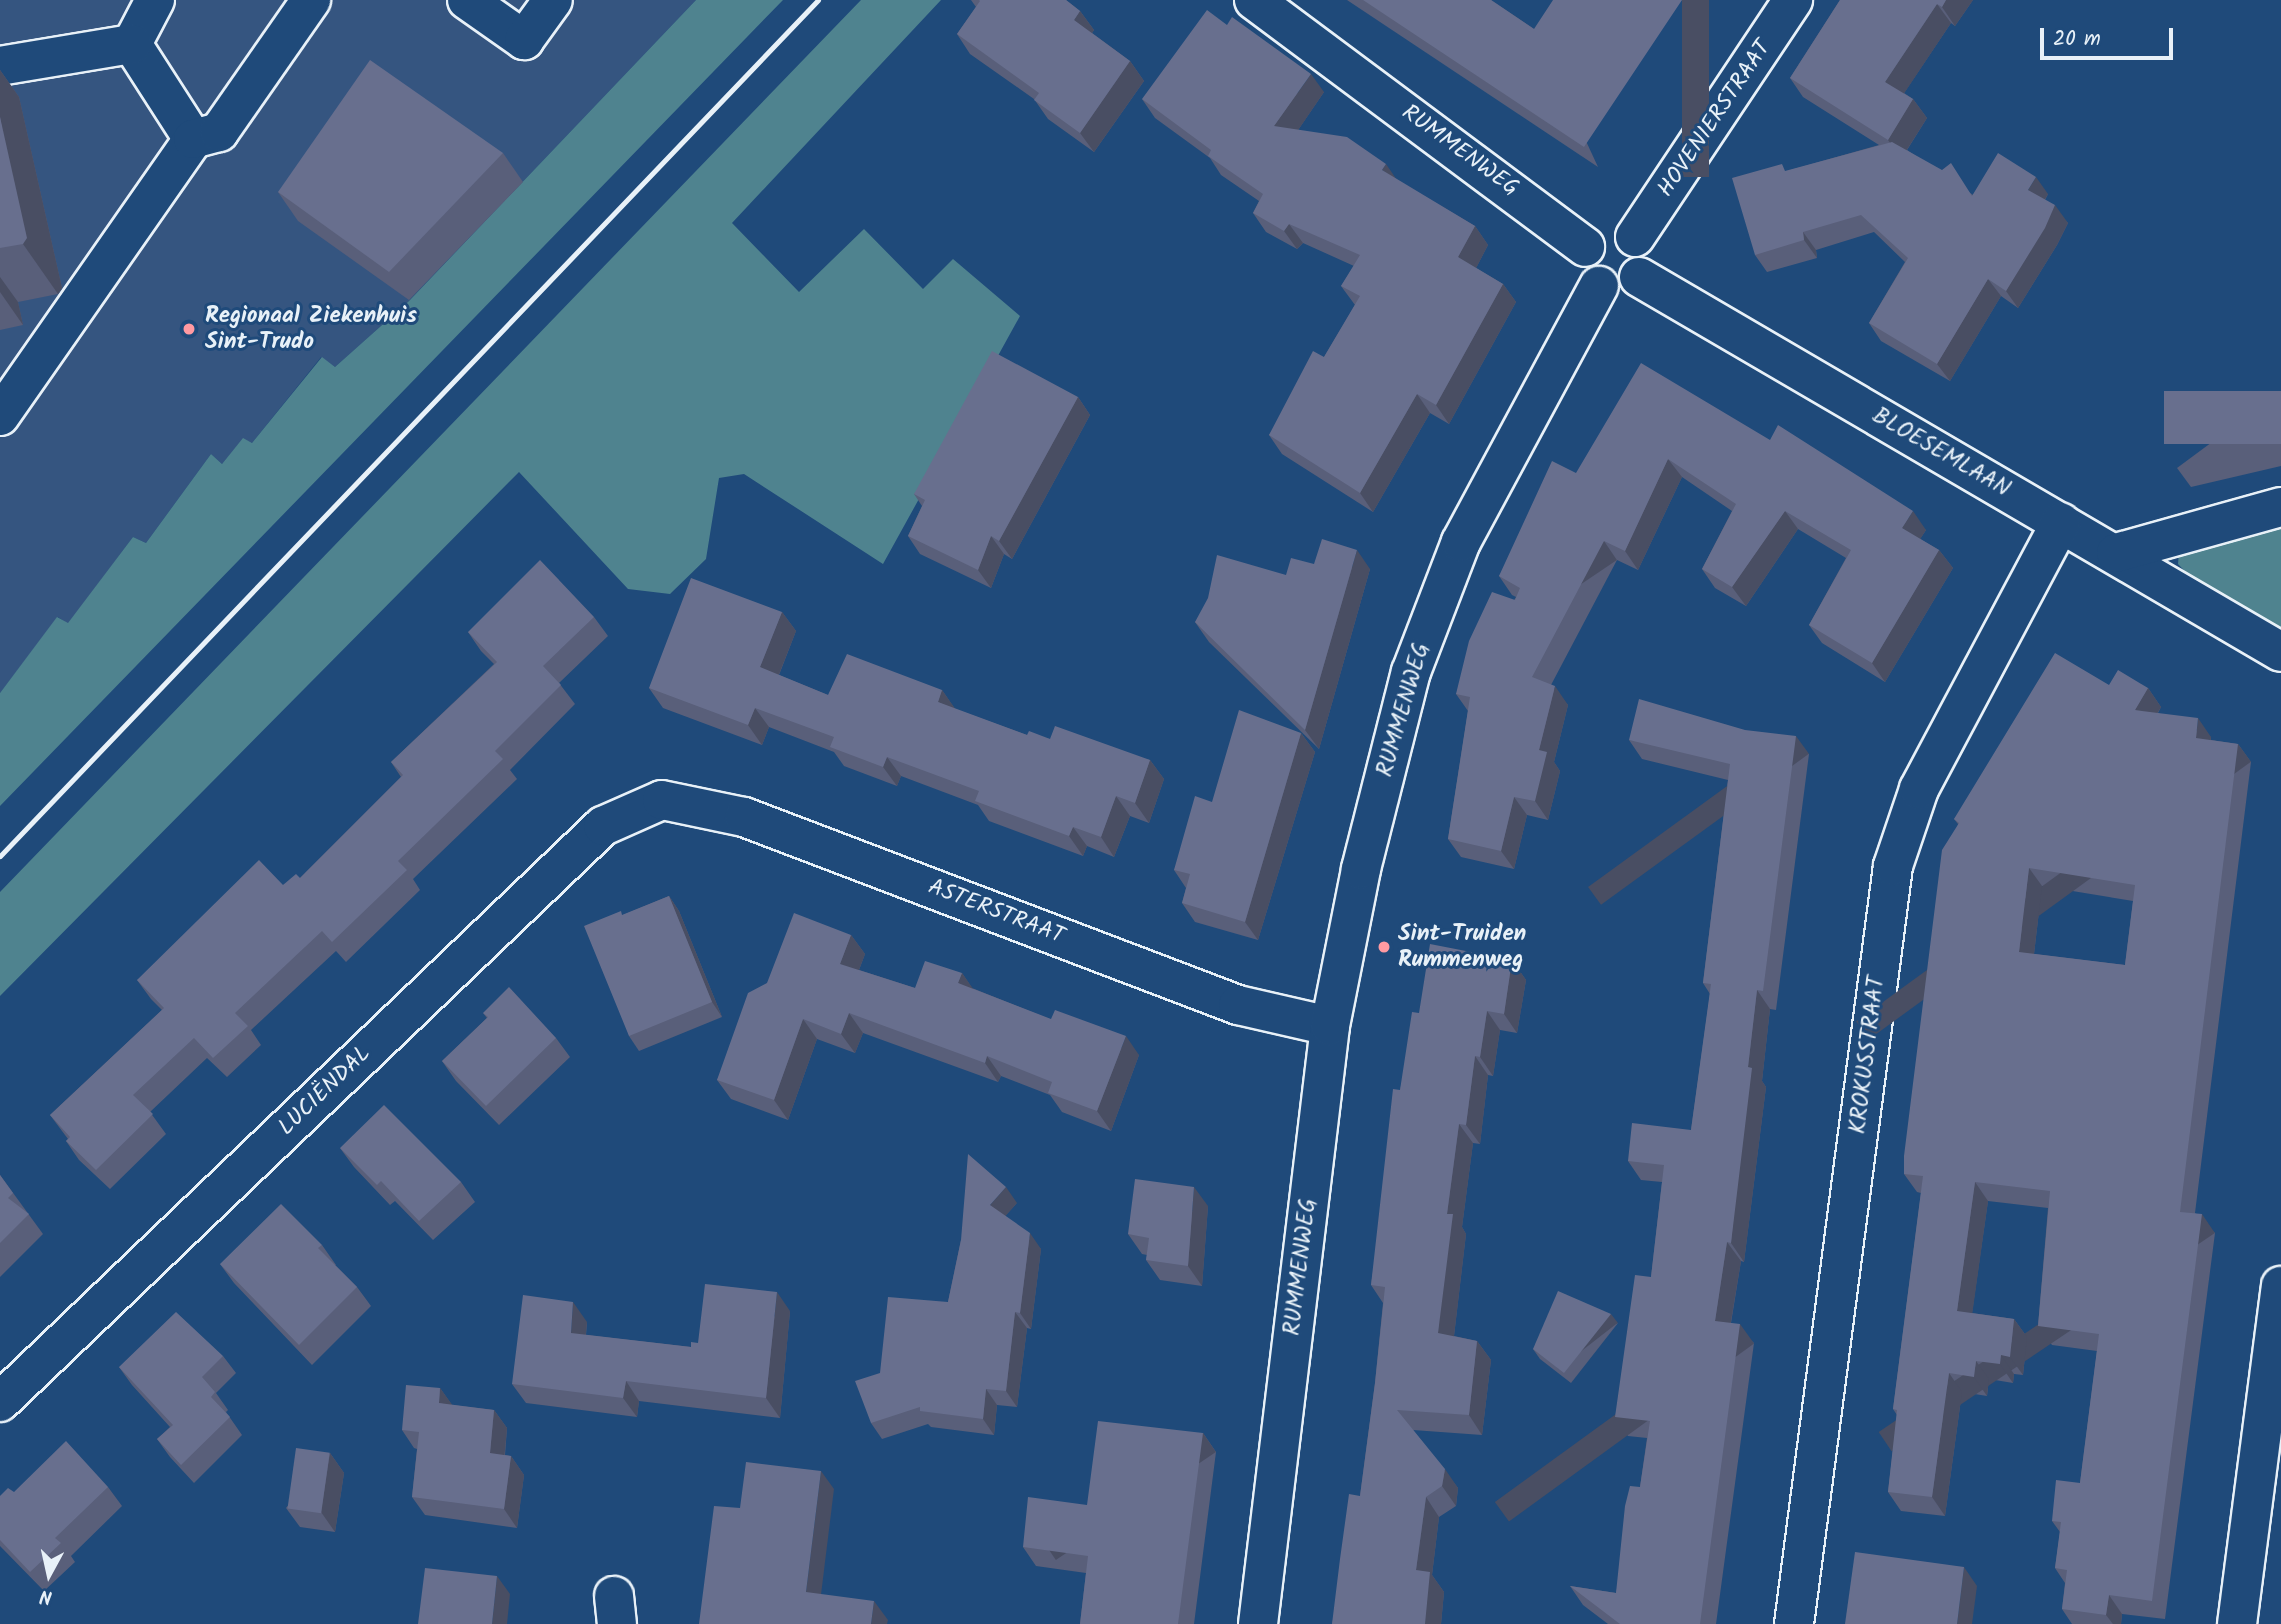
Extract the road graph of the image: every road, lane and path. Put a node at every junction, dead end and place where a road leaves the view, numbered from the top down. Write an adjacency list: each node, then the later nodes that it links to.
1 (155, 0): 7 (street)
2 (311, 0): 9 (street)
3 (467, 0): 4 (street)
4 (553, 0)
5 (1254, 0): 11 (street, RUMMENWEG)
6 (1793, 0): 10 (street, HOVENIERSTRAAT)
7 (131, 44): 8 (street); 9 (street)
8 (0, 66)
9 (193, 139): 14 (street)
10 (1635, 237): 11 (street); 12 (street)
11 (1585, 247): 13 (street)
12 (1639, 277): 13 (street); 16 (street, BLOESEMLAAN)
13 (1599, 286): 20 (street, RUMMENWEG)
14 (0, 416)
15 (2281, 507): 17 (street)
16 (2061, 522): 17 (street, BLOESEMLAAN); 24 (street, KROKUSSTRAAT)
17 (2116, 554): 18 (street, BLOESEMLAAN)
18 (2281, 652)
19 (662, 800): 20 (street, ASTERSTRAAT); 22 (street, LUCIËNDAL)
20 (1330, 1026): 23 (street, RUMMENWEG)
21 (2281, 1286): 25 (street)
22 (0, 1402)
23 (1258, 1624)
24 (1794, 1624)
25 (2237, 1624)

